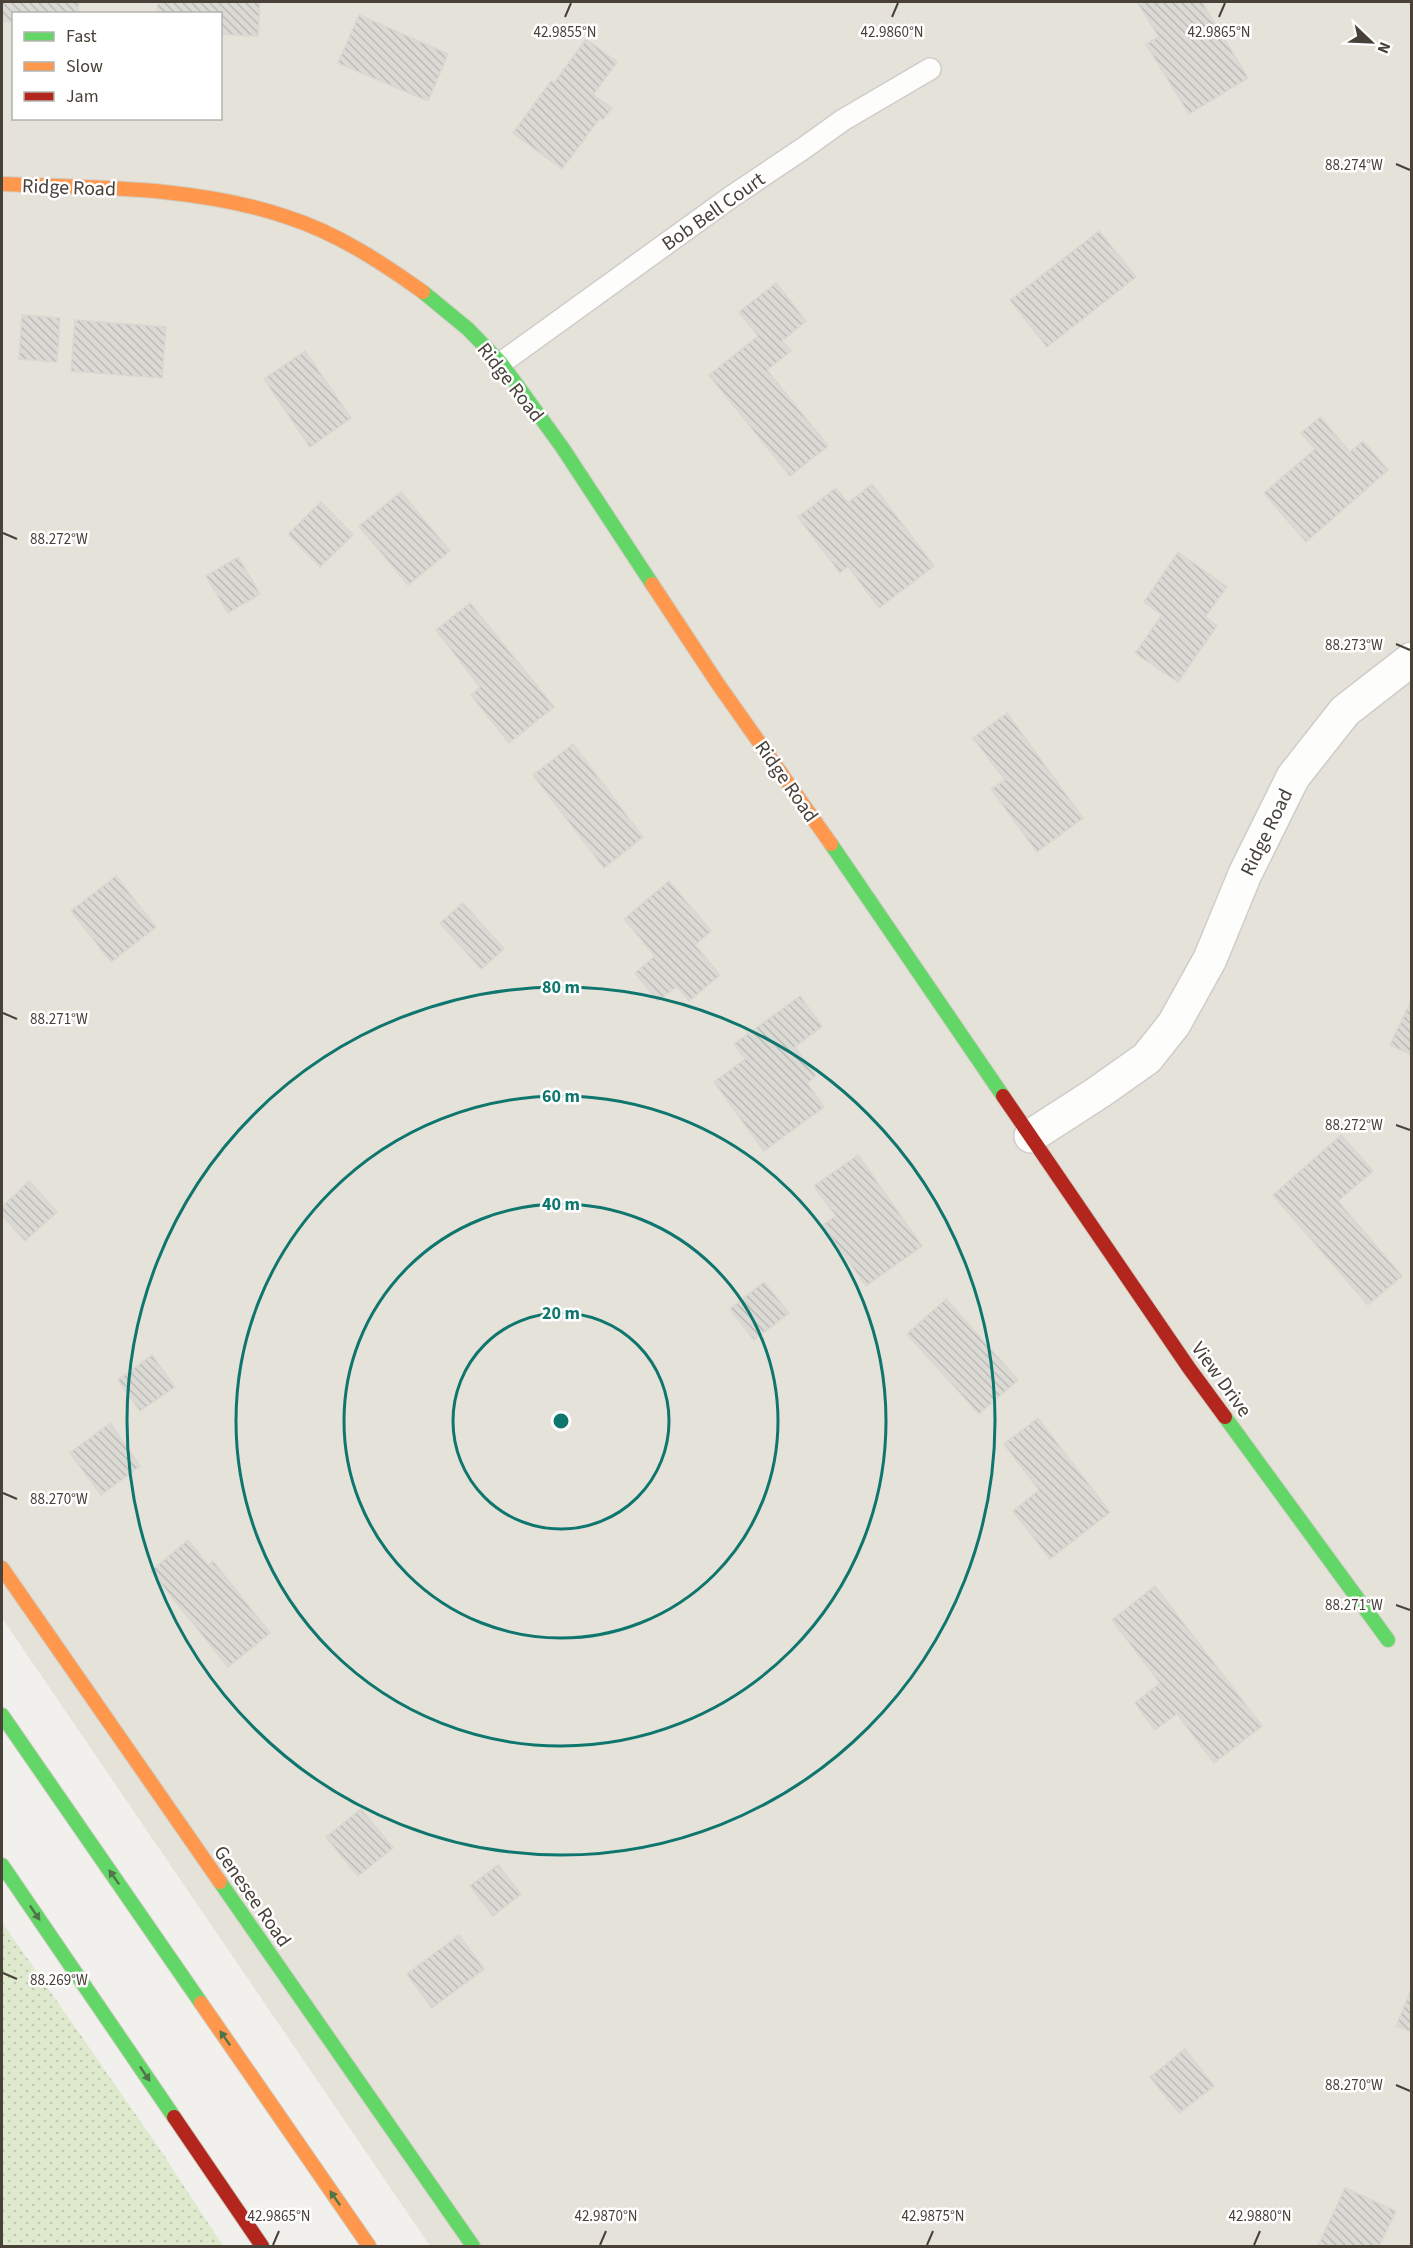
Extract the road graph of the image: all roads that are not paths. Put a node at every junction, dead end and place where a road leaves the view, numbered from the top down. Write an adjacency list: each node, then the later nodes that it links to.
1 (930, 69): 3 (lane, Bob Bell Court)
2 (2, 184): 3 (street, Ridge Road)
3 (501, 363): 5 (street, Ridge Road)
4 (1412, 659): 5 (street, Ridge Road)
5 (1030, 1136): 7 (street, View Drive)
6 (2, 1568): 12 (street, Genesee Road)
7 (1388, 1640)
8 (2, 1715): 11 (street, one-way to 8)
9 (2, 1865): 10 (street, one-way to 10)
10 (262, 2247)
11 (369, 2247)
12 (474, 2247)

